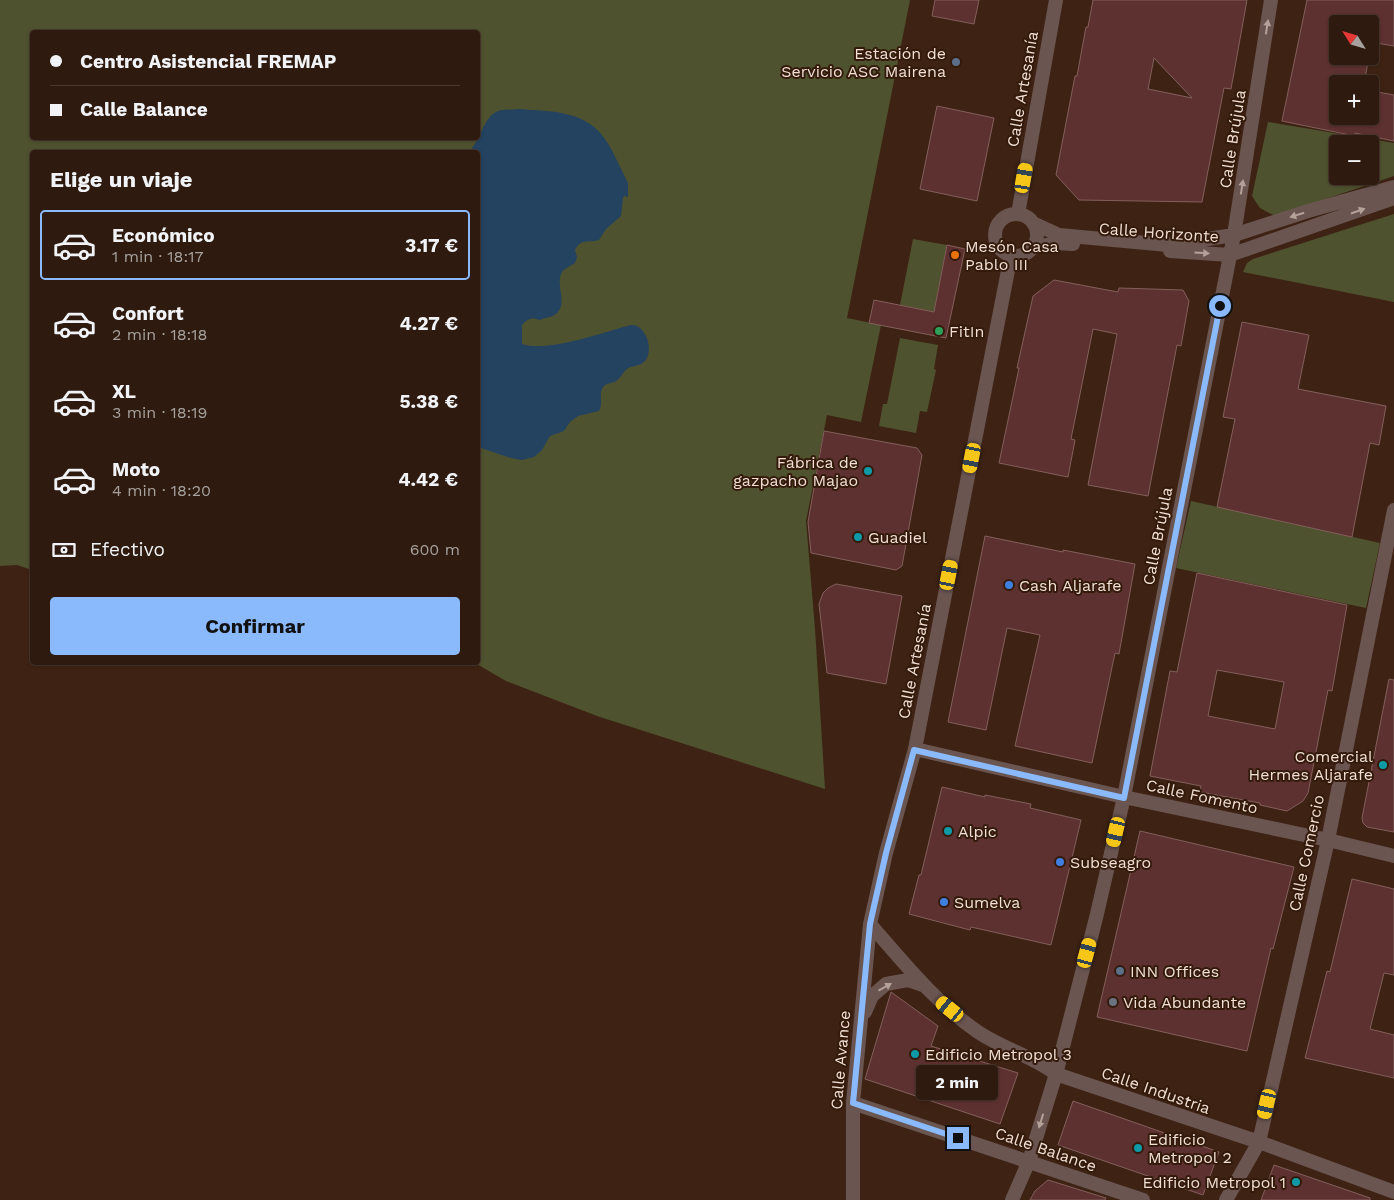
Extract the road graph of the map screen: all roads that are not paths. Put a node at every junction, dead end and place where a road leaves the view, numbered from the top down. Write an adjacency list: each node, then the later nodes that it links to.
1 (1056, 0): 5 (street, Calle Artesanía)
2 (1271, 0): 7 (street, Calle Brújula, one-way to 2)
3 (1394, 187): 7 (street, Calle Horizonte, one-way to 7)
4 (1394, 198): 9 (street, Calle Horizonte, one-way to 4)
5 (1018, 214): 6 (street); 10 (street)
6 (1033, 223): 7 (street, Calle Horizonte); 8 (street)
7 (1234, 235): 9 (street, Calle Brújula)
8 (1032, 248): 9 (street, Calle Horizonte, one-way to 9); 10 (street)
9 (1230, 254): 13 (street, Calle Brújula)
10 (1011, 255): 12 (street, Calle Artesanía)
11 (1394, 510): 14 (street, Calle Comercio)
12 (914, 750): 13 (street, Calle Fomento); 16 (street, Calle Artesanía)
13 (1124, 798): 14 (street, Calle Fomento); 19 (street, Calle Brújula)
14 (1328, 840): 15 (street, Calle Fomento); 21 (street, Calle Comercio)
15 (1394, 856)
16 (870, 924): 17 (street, Calle Industria); 18 (street, Calle Avance)
17 (926, 987): 18 (street, one-way to 17); 19 (street, Calle Industria)
18 (861, 1021): 20 (street, Calle Avance)
19 (1056, 1074): 21 (street, Calle Industria); 22 (street, one-way to 22)
20 (853, 1103): 22 (street, Calle Balance); 24 (street, Calle Avance)
21 (1259, 1142): 23 (street, Calle Industria); 27 (street, Calle Comercio)
22 (1029, 1161): 25 (street); 26 (street, Calle Balance)
23 (1394, 1192)
24 (853, 1200)
25 (1012, 1200)
26 (1143, 1200)
27 (1226, 1200)

